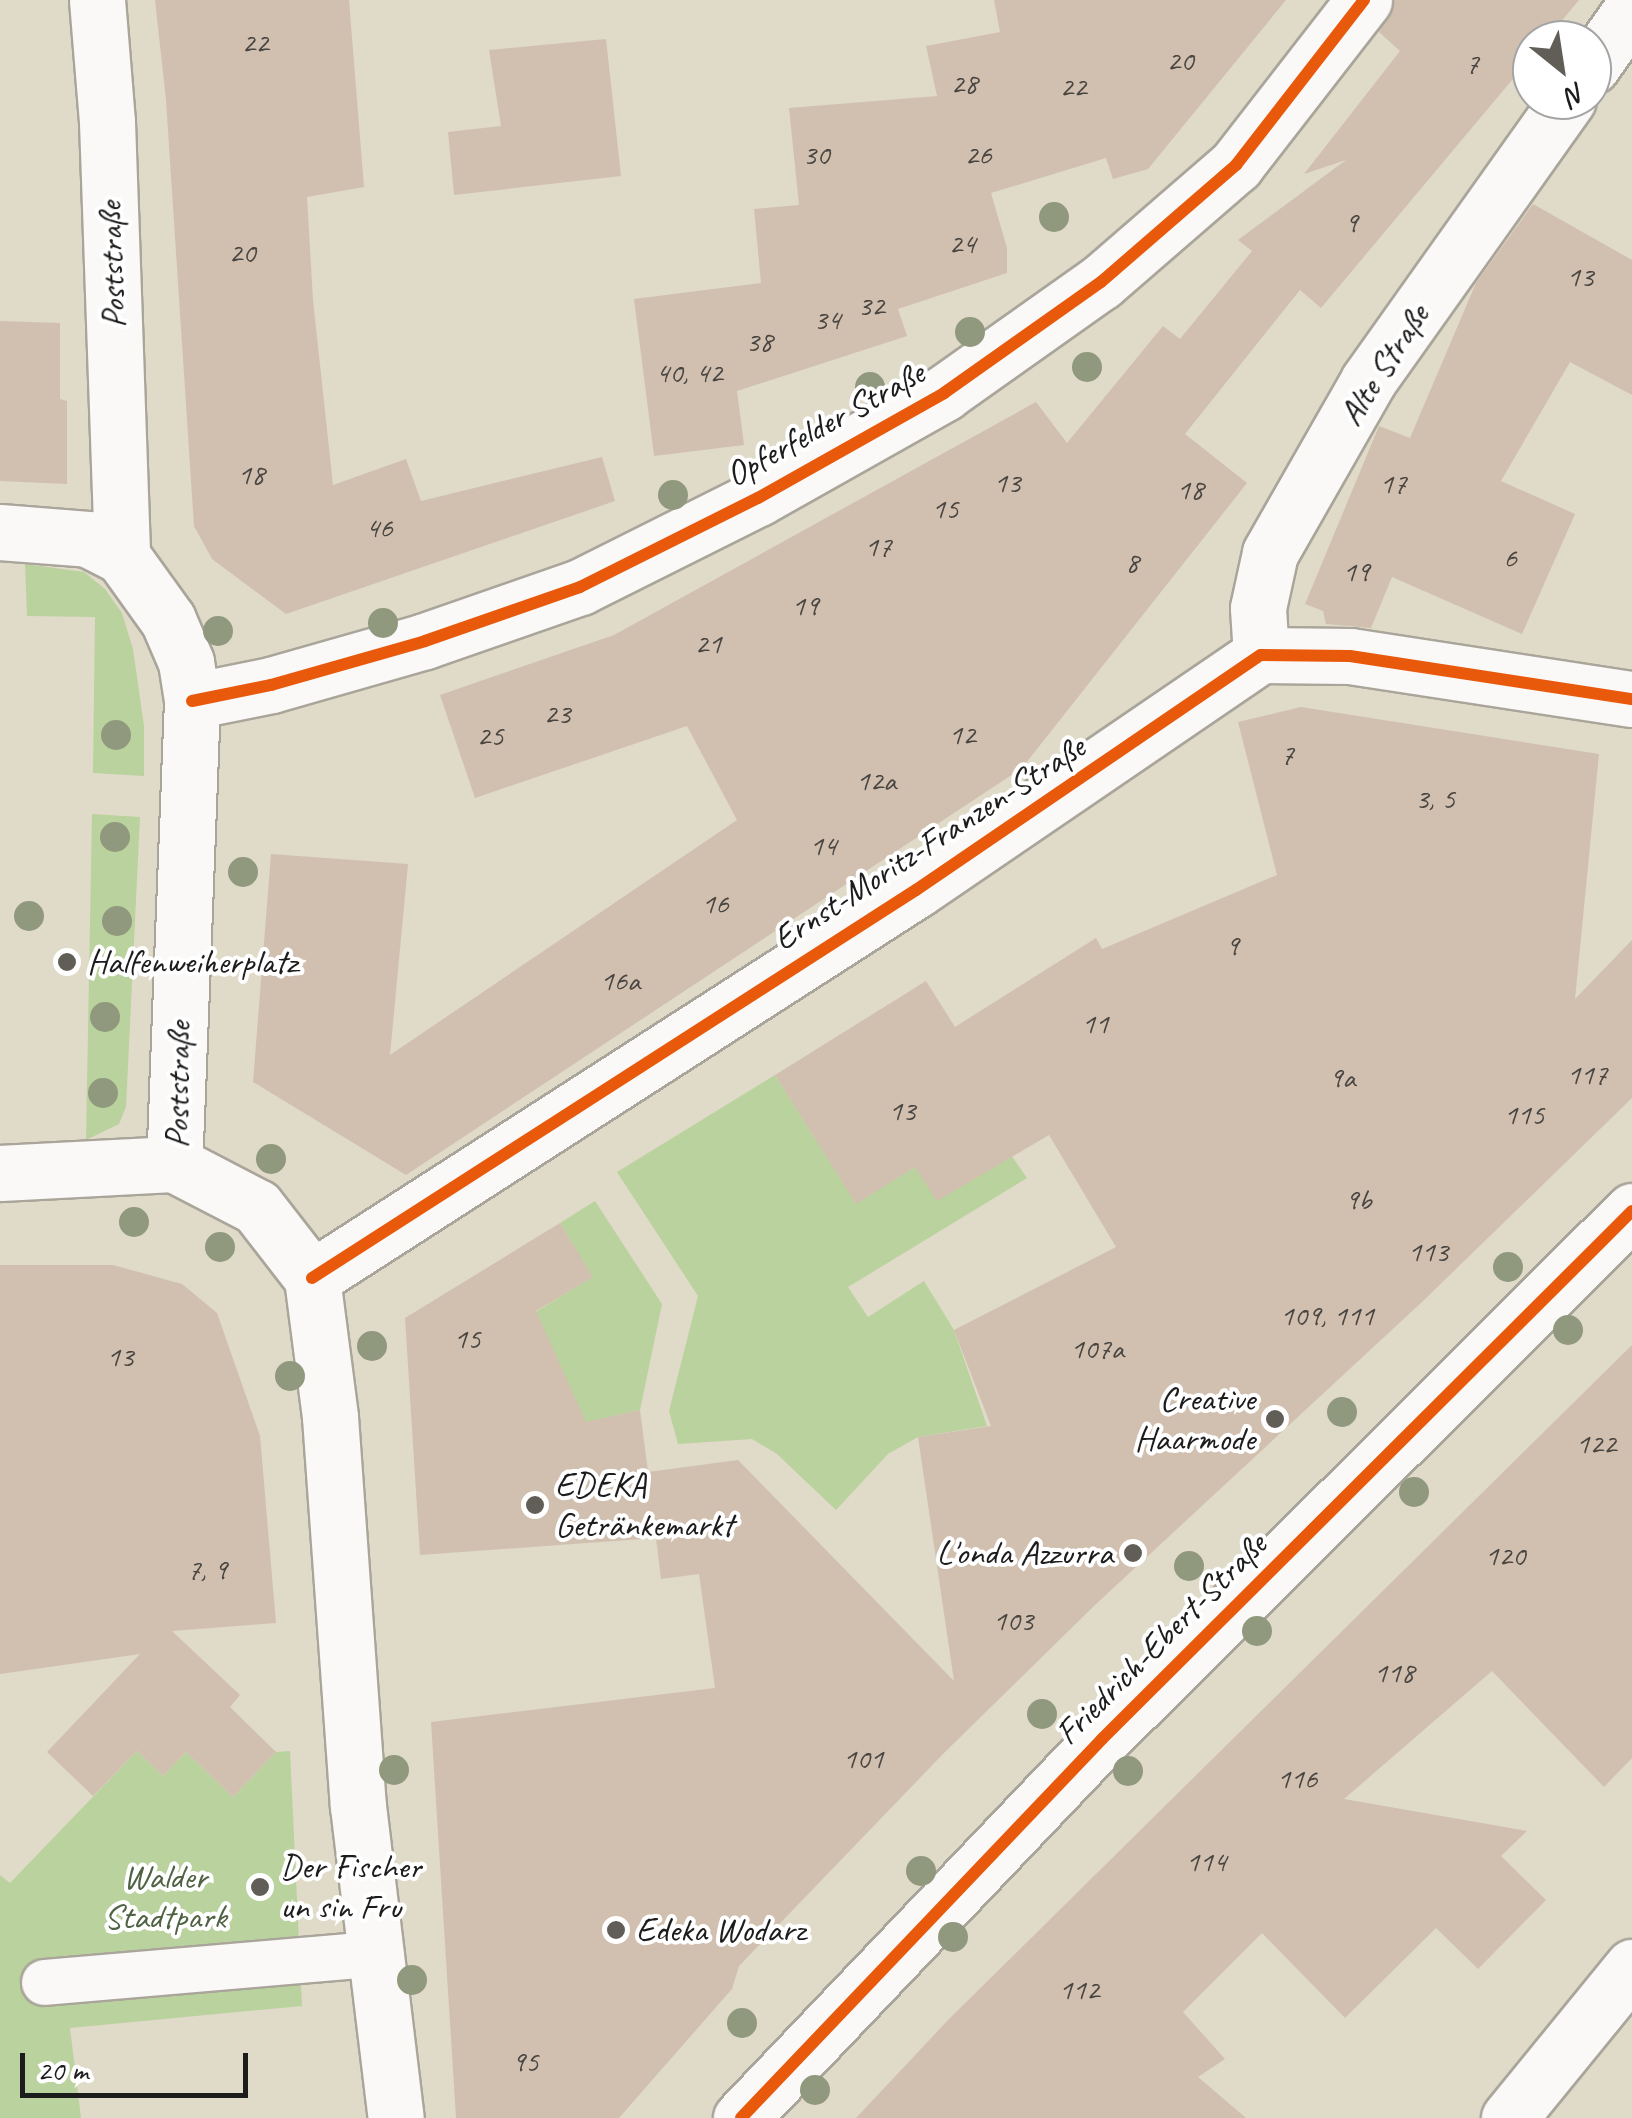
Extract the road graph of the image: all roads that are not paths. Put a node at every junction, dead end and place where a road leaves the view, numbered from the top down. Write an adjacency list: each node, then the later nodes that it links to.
1 (97, 0): 7 (street, Poststraße)
2 (1364, 0): 10 (street, Opferfelder Straße)
3 (1632, 9): 4 (street)
4 (1612, 38)
5 (1554, 120): 8 (street, Alte Straße)
6 (0, 532): 7 (street)
7 (122, 556): 10 (street, Poststraße)
8 (1261, 654): 9 (street); 14 (street, Ernst-Moritz-Franzen-Straße)
9 (1632, 699)
10 (192, 701): 11 (street, Poststraße)
11 (174, 1164): 12 (street); 14 (street, Poststraße)
12 (0, 1173)
13 (1632, 1211): 19 (street, Friedrich-Ebert-Straße)
14 (312, 1278): 15 (street)
15 (374, 1954): 17 (lane); 18 (street)
16 (1632, 1967): 20 (street)
17 (44, 1982)
18 (396, 2118)
19 (741, 2118)
20 (1510, 2118)

